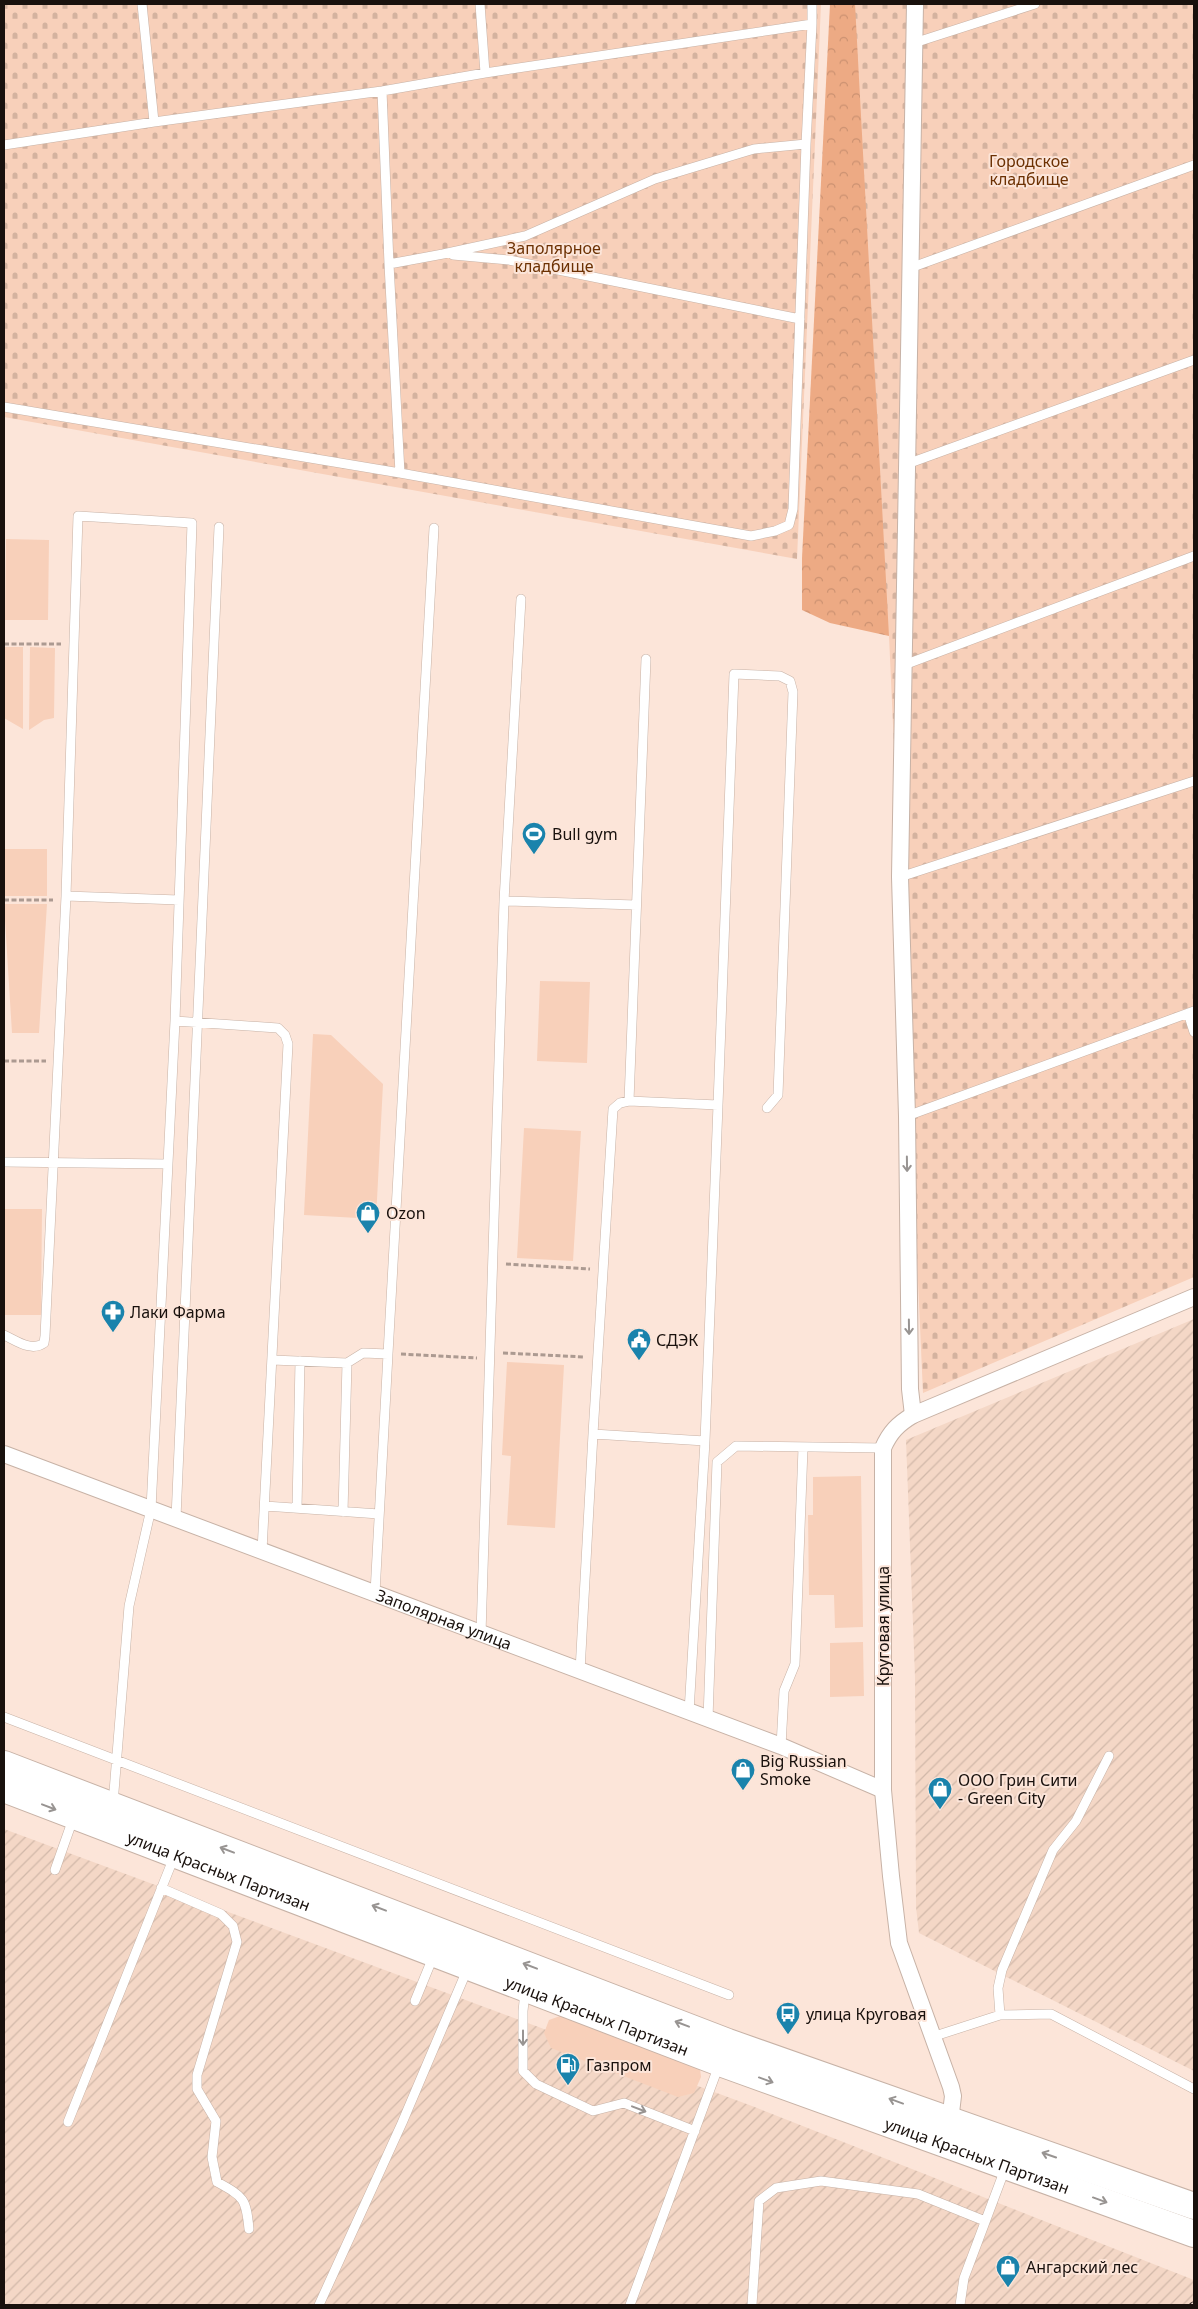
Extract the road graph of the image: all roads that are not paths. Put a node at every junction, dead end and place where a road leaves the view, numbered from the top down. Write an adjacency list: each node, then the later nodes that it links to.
1 (142, 4): 10 (lane)
2 (480, 4): 8 (lane)
3 (812, 4): 6 (lane)
4 (915, 4): 7 (street)
5 (1034, 4): 7 (lane)
6 (812, 24): 8 (lane); 11 (lane)
7 (914, 43): 16 (street)
8 (485, 74): 9 (lane)
9 (382, 91): 10 (lane); 15 (lane)
10 (154, 122): 12 (lane)
11 (806, 144): 14 (lane); 17 (lane)
12 (4, 145)
13 (1194, 165): 16 (lane)
14 (443, 254): 15 (lane); 17 (lane)
15 (389, 264): 21 (lane)
16 (910, 268): 20 (street)
17 (800, 319): 21 (lane)
18 (1194, 360): 20 (lane)
19 (4, 407): 21 (lane)
20 (907, 464): 27 (street)
21 (400, 473)
22 (219, 527): 36 (lane)
23 (434, 528): 47 (lane)
24 (1194, 556): 27 (lane)
25 (521, 599): 32 (lane)
26 (646, 659): 33 (lane)
27 (904, 665): 29 (street)
28 (1194, 781): 29 (lane)
29 (900, 877): 41 (street)
30 (66, 898): 31 (lane); 31 (lane); 43 (lane)
31 (179, 900): 35 (lane)
32 (504, 901): 33 (lane); 65 (lane)
33 (636, 905): 38 (lane)
34 (1191, 1012): 37 (lane); 41 (lane)
35 (175, 1021): 36 (lane); 44 (lane)
36 (198, 1022): 48 (lane); 62 (lane)
37 (1194, 1032)
38 (629, 1101): 39 (lane); 52 (lane)
39 (718, 1106): 40 (lane); 53 (lane)
40 (767, 1108)
41 (907, 1116): 51 (street, one-way to 51)
42 (4, 1162): 43 (lane)
43 (54, 1162): 44 (lane); 46 (lane)
44 (168, 1164): 59 (lane)
45 (1194, 1297): 51 (street)
46 (4, 1335)
47 (388, 1354): 50 (lane); 61 (lane)
48 (272, 1360): 49 (lane); 57 (lane)
49 (300, 1361): 50 (lane); 58 (lane)
50 (346, 1363): 60 (lane)
51 (913, 1415): 55 (street)
52 (594, 1434): 53 (lane); 66 (lane)
53 (705, 1441): 67 (lane)
54 (803, 1448): 55 (lane); 69 (lane); 70 (lane)
55 (883, 1448): 75 (street, Круговая улица)
56 (4, 1454): 59 (street, Заполярная улица)
57 (265, 1506): 58 (lane); 63 (lane)
58 (297, 1508): 60 (lane)
59 (151, 1509): 62 (street, Заполярная улица); 72 (lane)
60 (343, 1512): 61 (lane)
61 (379, 1514): 64 (lane)
62 (176, 1518): 63 (street, Заполярная улица)
63 (262, 1551): 64 (street, Заполярная улица)
64 (375, 1593): 65 (street, Заполярная улица)
65 (481, 1634): 66 (street, Заполярная улица)
66 (580, 1671): 67 (street, Заполярная улица)
67 (688, 1712): 69 (street, Заполярная улица)
68 (4, 1718): 72 (lane)
69 (708, 1719): 70 (street, Заполярная улица)
70 (781, 1746): 75 (street, Заполярная улица)
71 (1109, 1756): 86 (lane)
72 (118, 1762): 76 (lane); 84 (lane)
73 (4, 1764): 76 (main road, улица Красных Партизан)
74 (4, 1789): 77 (main road, улица Красных Партизан, one-way to 77)
75 (883, 1790): 87 (street, Круговая улица)
76 (113, 1806): 88 (main road, улица Красных Партизан, one-way to 76)
77 (74, 1816): 78 (main road, улица Красных Партизан); 79 (lane)
78 (175, 1855): 80 (lane); 81 (main road, улица Красных Партизан)
79 (55, 1870)
80 (160, 1888): 90 (lane); 96 (lane)
81 (434, 1954): 82 (main road, улица Красных Партизан); 85 (lane)
82 (468, 1967): 83 (main road, улица Красных Партизан); 98 (lane)
83 (525, 1989): 88 (main road, улица Красных Партизан); 91 (lane, one-way to 91)
84 (729, 1995)
85 (415, 2001)
86 (1000, 2015): 87 (lane); 89 (lane)
87 (934, 2036): 92 (street, Круговая улица)
88 (724, 2052): 91 (lane); 92 (main road, улица Красных Партизан)
89 (1194, 2089)
90 (68, 2122)
91 (694, 2131): 99 (lane)
92 (946, 2132): 93 (main road, улица Красных Партизан); 94 (main road, улица Красных Партизан, one-way to 92)
93 (1006, 2166): 95 (lane); 97 (main road, улица Красных Партизан, one-way to 97)
94 (1194, 2206)
95 (985, 2221): 100 (lane); 101 (lane)
96 (249, 2229)
97 (1194, 2234)
98 (319, 2305)
99 (630, 2305)
100 (752, 2305)
101 (960, 2305)

